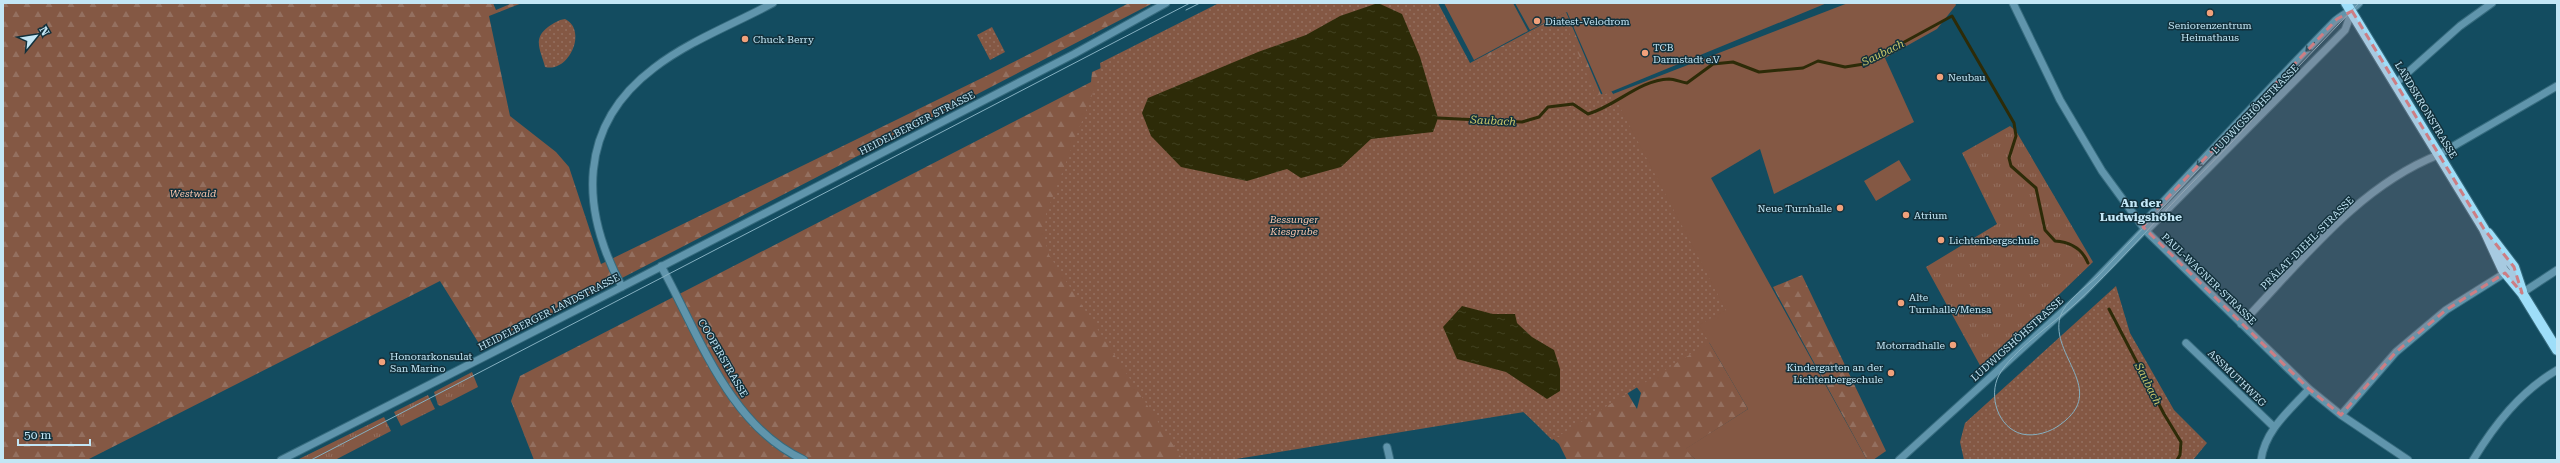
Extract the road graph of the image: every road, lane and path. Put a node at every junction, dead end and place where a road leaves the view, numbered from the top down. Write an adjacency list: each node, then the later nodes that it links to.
1 (773, 3): 16 (street)
2 (2013, 3): 10 (street, PAUL-WAGNER-STRASSE)
3 (2359, 3): 6 (street, LUDWIGSHÖHSTRASSE)
4 (2492, 3): 7 (street)
5 (1162, 4): 12 (street, HEIDELBERGER STRASSE)
6 (2349, 7): 7 (main road, LANDSKRONSTRASSE); 10 (street, LUDWIGSHÖHSTRASSE, one-way to 10); 10 (street, LUDWIGSHÖHSTRASSE)
7 (2396, 83): 9 (main road, LANDSKRONSTRASSE)
8 (2557, 86): 9 (street, PRÄLAT-DIEHL-STRASSE)
9 (2438, 155): 11 (main road, LANDSKRONSTRASSE); 18 (street, PRÄLAT-DIEHL-STRASSE)
10 (2145, 229): 18 (street, PAUL-WAGNER-STRASSE); 29 (street, LUDWIGSHÖHSTRASSE)
11 (2484, 229): 15 (main road, LANDSKRONSTRASSE); 17 (main road, LANDSKRONSTRASSE)
12 (676, 258): 13 (street, HEIDELBERGER LANDSTRASSE)
13 (661, 266): 16 (street, HEIDELBERGER LANDSTRASSE); 27 (street, COOPERSTRASSE)
14 (2557, 270): 17 (street)
15 (2505, 273): 17 (main road, LANDSKRONSTRASSE); 23 (street)
16 (622, 287): 26 (street, HEIDELBERGER LANDSTRASSE)
17 (2522, 292): 20 (main road, LANDSKRONSTRASSE)
18 (2241, 324): 22 (street, PAUL-WAGNER-STRASSE)
19 (2186, 343): 24 (street, ASSMUTHWEG)
20 (2557, 350)
21 (2557, 370): 32 (street)
22 (2309, 389): 23 (street, PAUL-WAGNER-STRASSE); 24 (street)
23 (2341, 415): 31 (street, PAUL-WAGNER-STRASSE)
24 (2274, 427): 30 (street)
25 (1387, 447): 28 (street)
26 (281, 460)
27 (804, 460)
28 (1390, 460)
29 (1899, 460)
30 (2261, 460)
31 (2408, 460)
32 (2473, 460)

